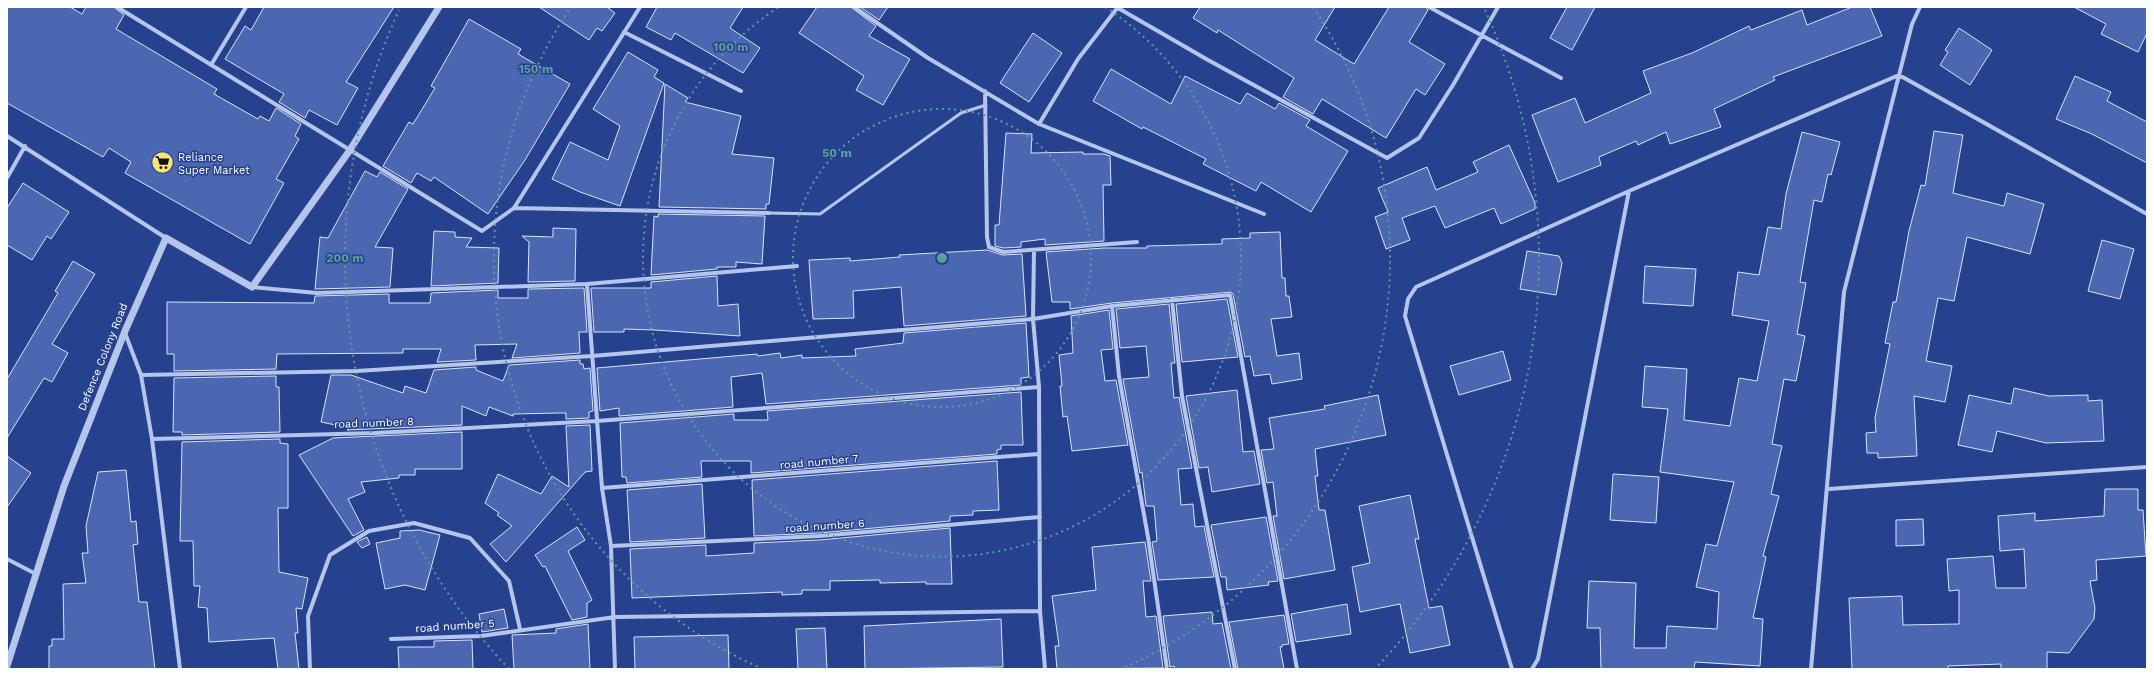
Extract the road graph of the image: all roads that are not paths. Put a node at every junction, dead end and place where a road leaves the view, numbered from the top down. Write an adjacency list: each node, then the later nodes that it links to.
1 (117, 7): 12 (street)
2 (246, 7): 12 (street)
3 (439, 7): 21 (street)
4 (640, 7): 10 (street)
5 (854, 7): 16 (street)
6 (1118, 7): 11 (street); 18 (street)
7 (1429, 7): 11 (street)
8 (1498, 7): 11 (street)
9 (1920, 7): 13 (street)
10 (624, 32): 15 (street); 24 (street)
11 (1481, 36): 14 (street)
12 (211, 65): 21 (street)
13 (1899, 75): 23 (street); 27 (street); 46 (street)
14 (1561, 78)
15 (740, 91)
16 (985, 91): 17 (street); 18 (street)
17 (986, 106): 25 (lane); 30 (street)
18 (1039, 124): 26 (street)
19 (7, 136): 20 (street)
20 (25, 146): 22 (street); 28 (street)
21 (350, 150): 24 (street); 33 (street)
22 (7, 178)
23 (1629, 191): 63 (street); 64 (street)
24 (514, 208): 25 (street)
25 (769, 213)
26 (1264, 214)
27 (2147, 214)
28 (166, 238): 33 (street); 37 (street, Defence Colony Road)
29 (1137, 242): 30 (street)
30 (1034, 250): 36 (street)
31 (797, 266): 32 (street)
32 (587, 284): 33 (street); 38 (street)
33 (252, 287)
34 (1172, 300): 35 (street); 61 (street); 62 (street)
35 (1112, 306): 36 (street); 60 (street)
36 (1033, 319): 38 (street); 40 (street)
37 (125, 332): 39 (street); 50 (street, Defence Colony Road)
38 (592, 356): 39 (street); 41 (street)
39 (141, 375): 42 (street)
40 (1039, 387): 41 (street, road number 8); 43 (street)
41 (596, 421): 42 (street, road number 8); 45 (street)
42 (152, 439): 56 (street)
43 (1038, 454): 45 (street, road number 7); 47 (street)
44 (2147, 467): 46 (street)
45 (602, 488): 48 (street)
46 (1828, 489): 65 (street)
47 (1040, 517): 48 (street, road number 6); 51 (street)
48 (611, 546): 52 (street)
49 (7, 559): 50 (street)
50 (36, 574): 55 (street, Defence Colony Road)
51 (1040, 611): 52 (street, road number 5); 59 (street)
52 (615, 617): 53 (street, road number 5); 58 (street)
53 (520, 629): 54 (street, road number 5); 57 (street)
54 (391, 639)
55 (7, 666)
56 (180, 669)
57 (310, 669)
58 (615, 669)
59 (1046, 669)
60 (1167, 669)
61 (1235, 669)
62 (1297, 669)
63 (1512, 669)
64 (1532, 669)
65 (1811, 669)

